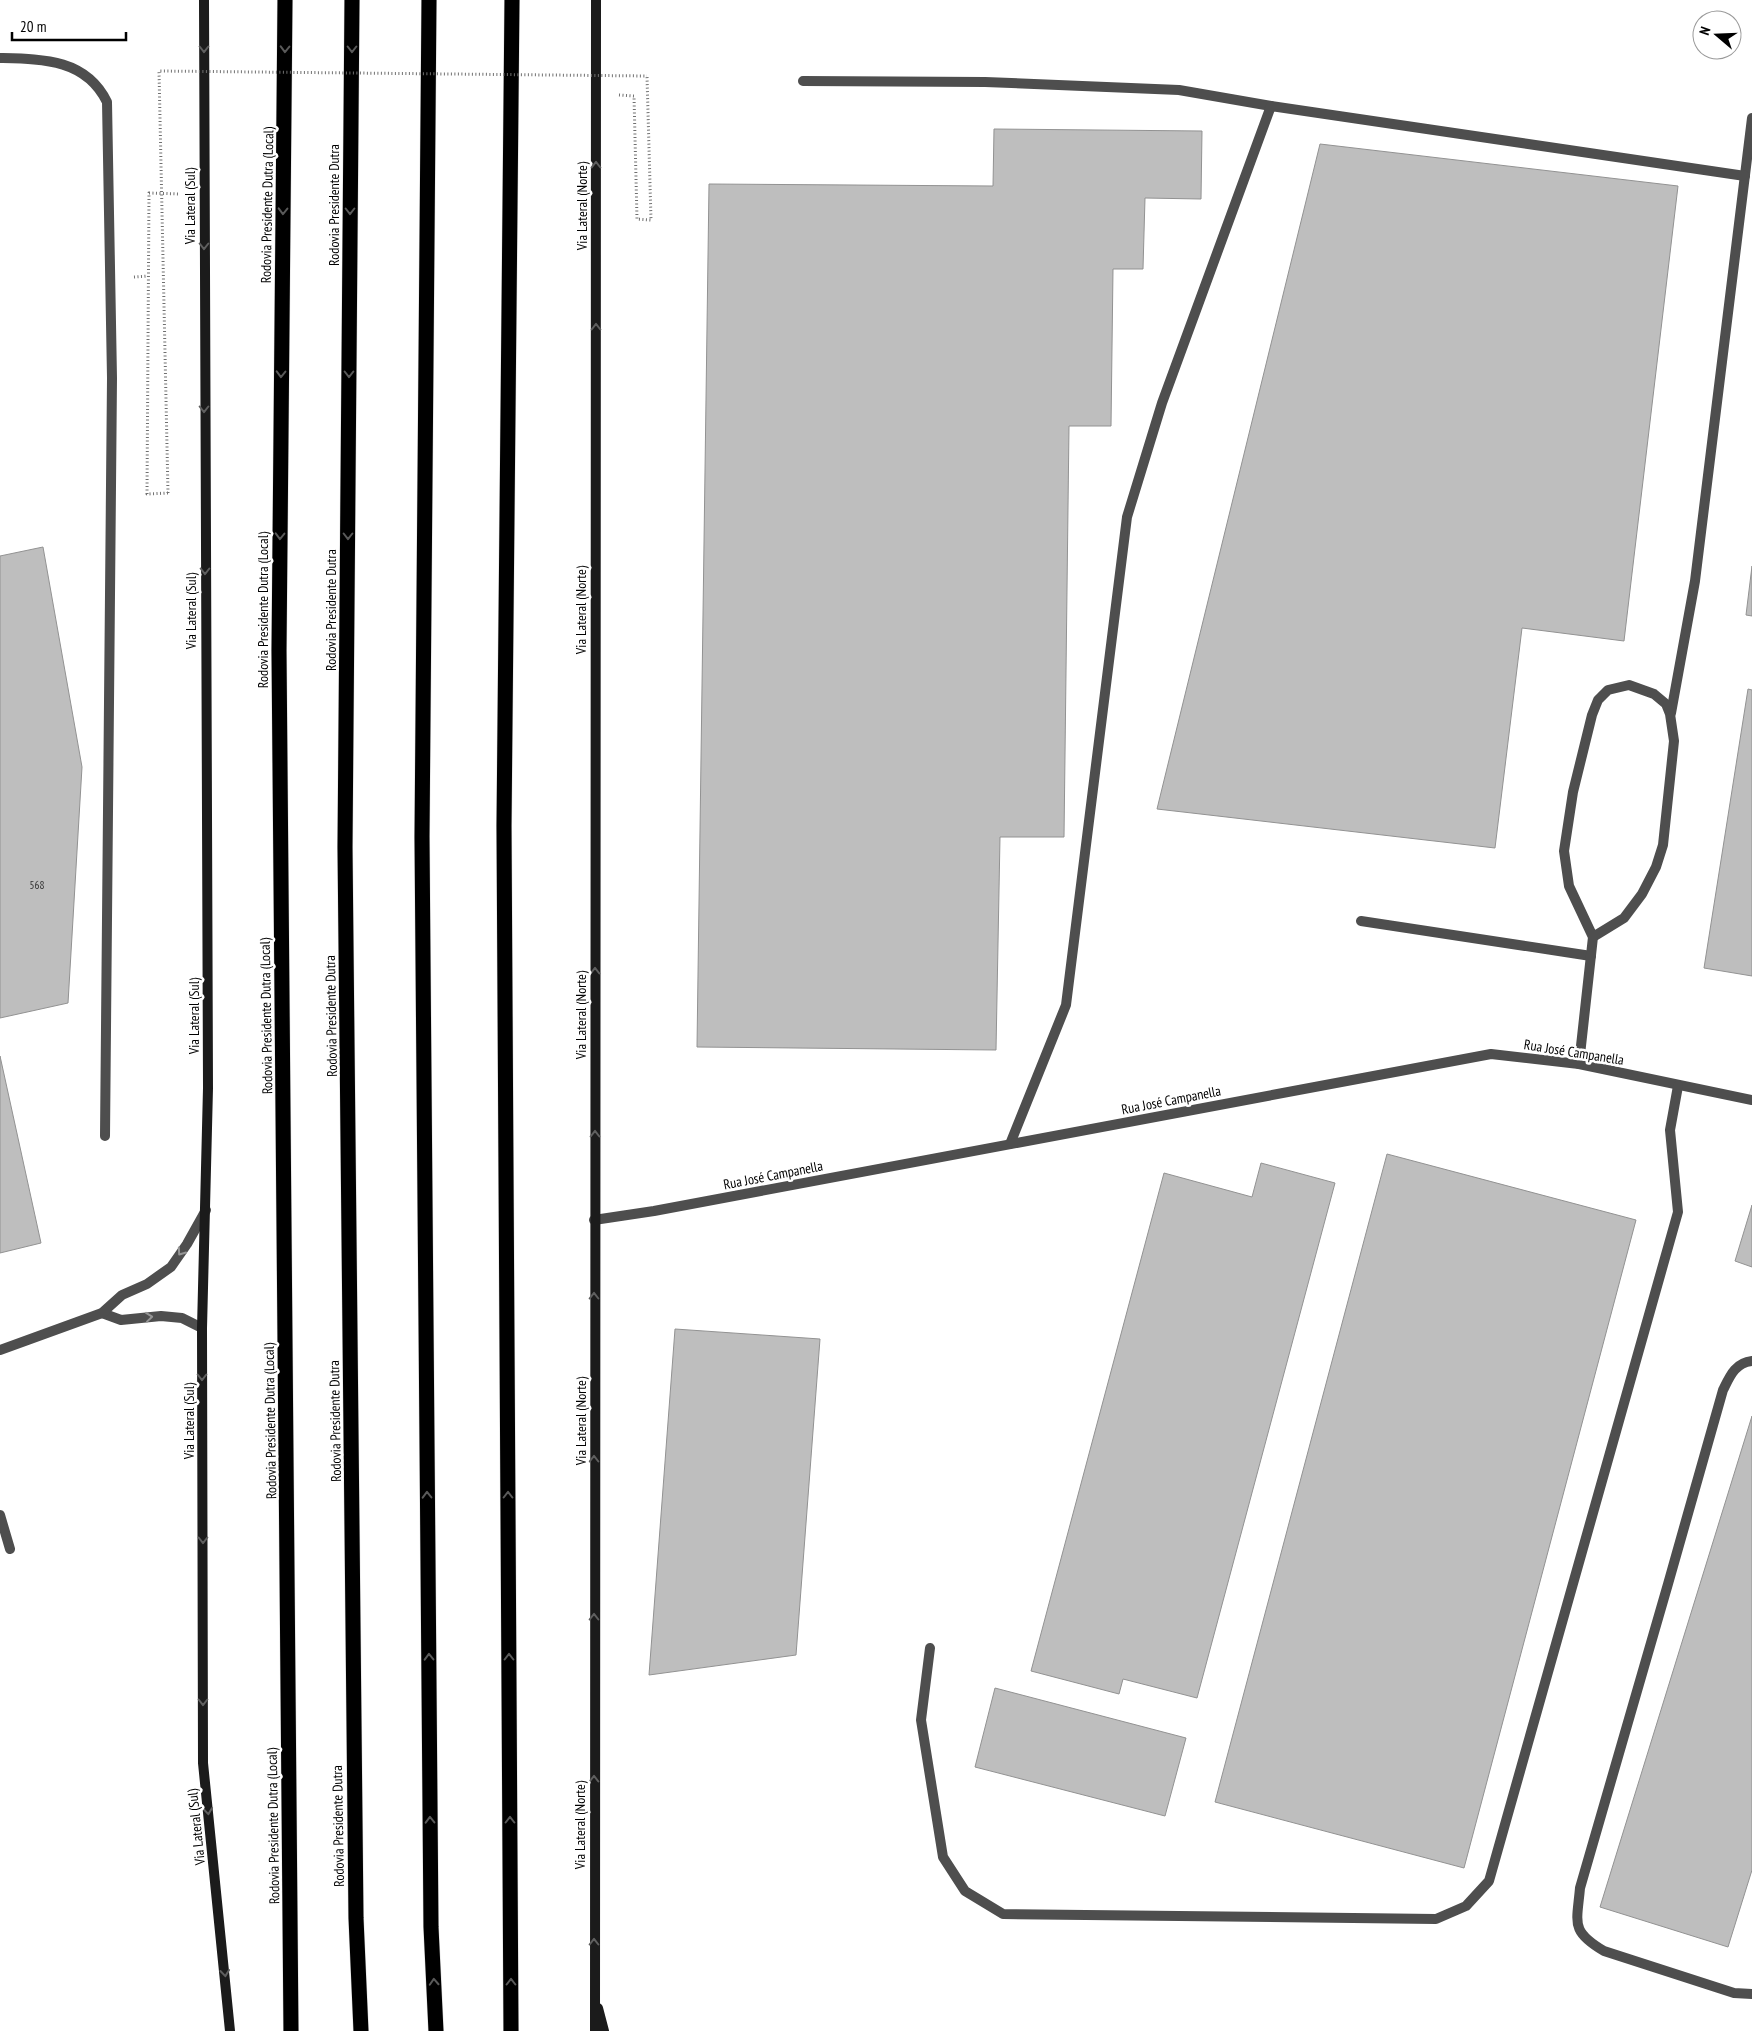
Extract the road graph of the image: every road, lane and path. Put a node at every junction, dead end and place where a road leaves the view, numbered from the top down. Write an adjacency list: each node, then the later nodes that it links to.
1 (204, 0): 13 (main road, Via Lateral (Sul), one-way to 13)
2 (285, 0): 35 (highway, Rodovia Presidente Dutra (Local), one-way to 35)
3 (352, 0): 36 (highway, Rodovia Presidente Dutra, one-way to 36)
4 (429, 0): 37 (highway, one-way to 4)
5 (512, 0): 38 (highway, one-way to 5)
6 (596, 0): 9 (main road, Via Lateral (Norte))
7 (0, 58): 21 (street)
8 (803, 81): 10 (street)
9 (596, 94): 13 (path, bridge); 24 (main road, Via Lateral (Norte), one-way to 9)
10 (1271, 106): 12 (street); 22 (street)
11 (1752, 118): 12 (street)
12 (1745, 176): 14 (street)
13 (204, 195): 23 (main road, Via Lateral (Sul), one-way to 23)
14 (1670, 714): 16 (street); 16 (street)
15 (1361, 921): 17 (street)
16 (1594, 937): 17 (street)
17 (1591, 956): 18 (street)
18 (1579, 1064): 19 (street, Rua José Campanella); 22 (street, Rua José Campanella)
19 (1678, 1086): 20 (street, Rua José Campanella); 31 (street)
20 (1752, 1100)
21 (105, 1136)
22 (1010, 1144): 24 (street, Rua José Campanella)
23 (206, 1210): 25 (street, one-way to 25); 26 (main road, Via Lateral (Sul))
24 (594, 1220): 32 (main road, Via Lateral (Norte), one-way to 24)
25 (102, 1313): 26 (street, one-way to 26); 27 (street)
26 (202, 1328): 34 (main road, Via Lateral (Sul), one-way to 34)
27 (0, 1350)
28 (1752, 1360): 33 (street)
29 (0, 1515): 30 (street)
30 (10, 1549)
31 (930, 1648)
32 (594, 1991): 39 (main road, Via Lateral (Norte)); 40 (main road)
33 (1752, 1994)
34 (230, 2031)
35 (292, 2031)
36 (361, 2031)
37 (436, 2031)
38 (511, 2031)
39 (595, 2031)
40 (604, 2031)

